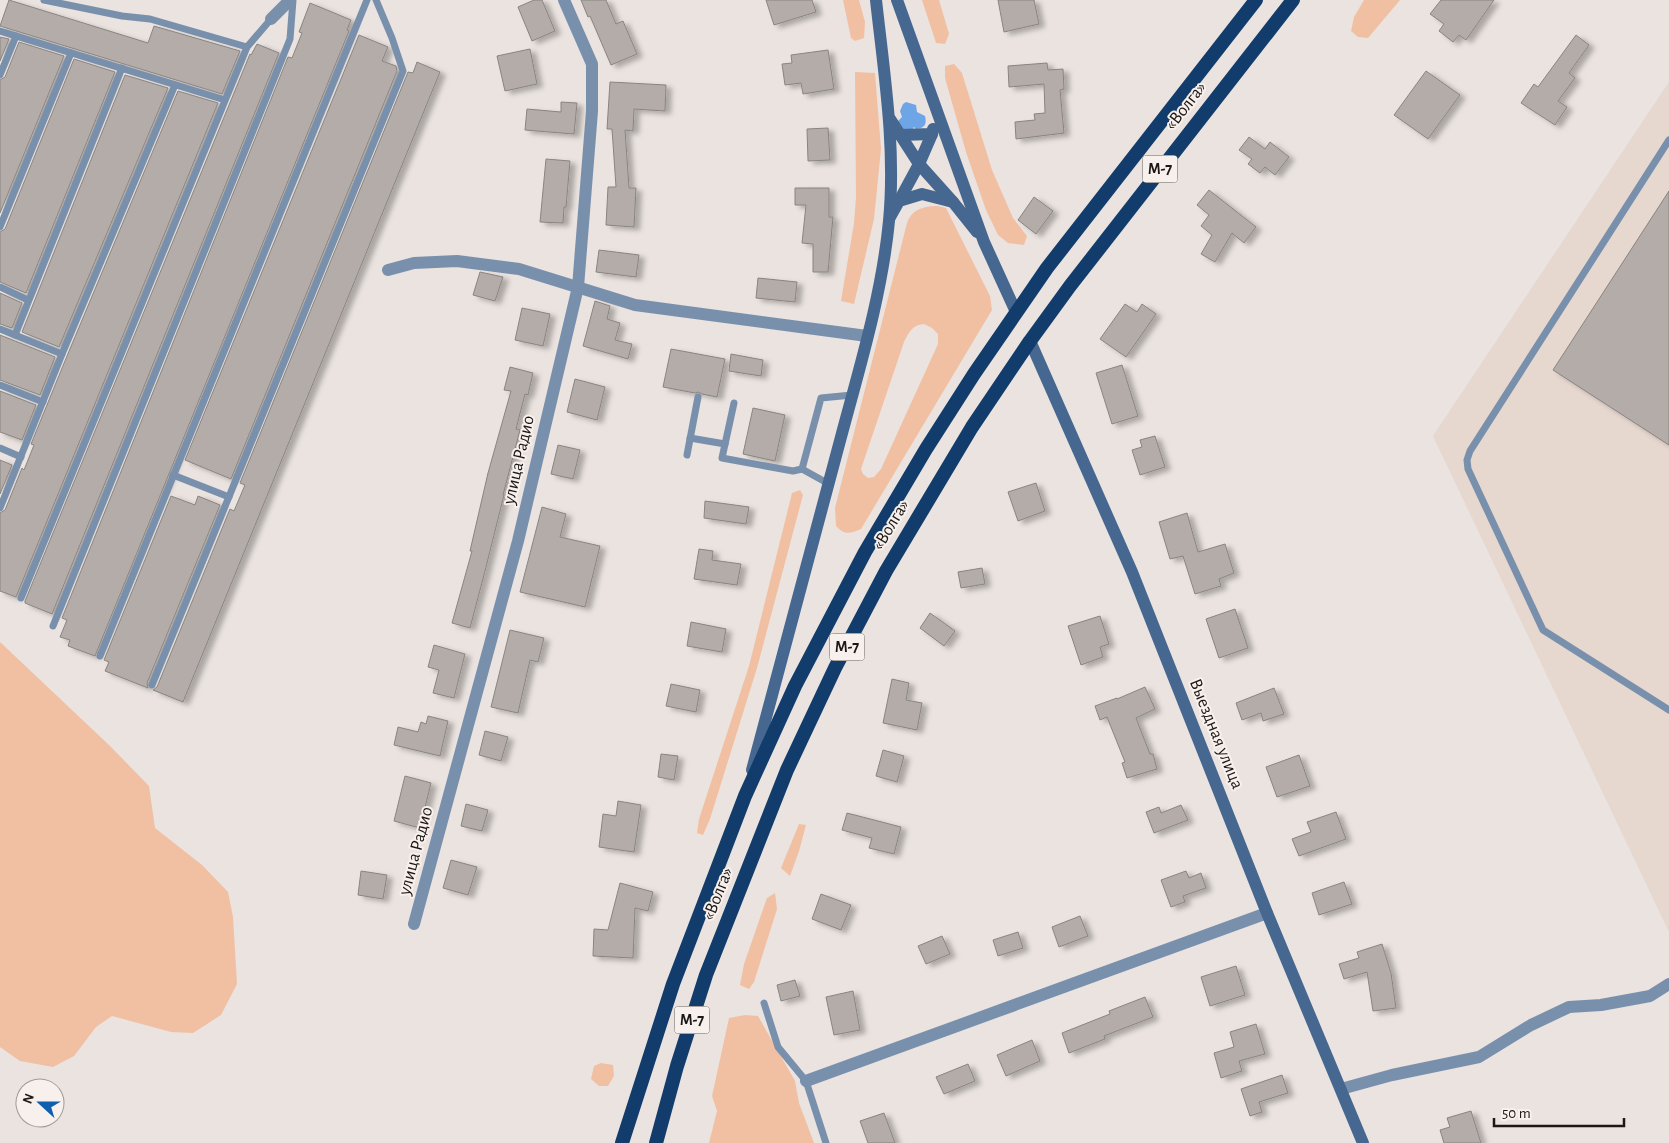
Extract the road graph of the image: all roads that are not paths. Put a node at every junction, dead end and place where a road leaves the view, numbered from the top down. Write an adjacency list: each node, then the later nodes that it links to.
1 (44, 0): 13 (lane)
2 (292, 0): 10 (street); 56 (lane)
3 (368, 0): 51 (lane)
4 (376, 0): 53 (lane)
5 (564, 0): 32 (street, улица Радио)
6 (876, 0): 20 (main road)
7 (897, 0): 19 (main road)
8 (1256, 0): 34 (highway, «Волга» / М-7)
9 (1293, 0): 38 (highway, «Волга» / М-7)
10 (272, 18): 13 (lane)
11 (0, 31): 12 (lane)
12 (16, 36): 14 (lane); 16 (lane)
13 (247, 46): 18 (lane)
14 (71, 53): 15 (lane); 28 (lane)
15 (122, 68): 17 (lane); 33 (lane)
16 (0, 75)
17 (176, 85): 18 (lane); 39 (lane)
18 (225, 100): 55 (lane)
19 (937, 112): 21 (main road); 29 (main road)
20 (888, 116): 22 (main road); 27 (main road)
21 (932, 134): 22 (main road); 24 (main road)
22 (900, 135): 24 (main road)
23 (1669, 140): 59 (lane)
24 (919, 164): 25 (main road); 26 (main road)
25 (899, 202): 26 (main road); 27 (main road)
26 (953, 202): 29 (main road)
27 (889, 219): 37 (main road)
28 (0, 227)
29 (984, 242): 34 (main road)
30 (388, 270): 32 (street)
31 (0, 287): 33 (lane)
32 (578, 287): 37 (street); 62 (street, улица Радио)
33 (28, 300): 36 (lane)
34 (1016, 312): 60 (highway, «Волга» / М-7)
35 (0, 329): 36 (lane)
36 (15, 335): 39 (lane)
37 (867, 336): 41 (main road)
38 (1030, 341): 61 (main road, Выездная улица); 68 (highway, «Волга» / М-7)
39 (62, 354): 43 (lane)
40 (0, 385): 43 (lane)
41 (852, 395): 50 (lane); 52 (main road)
42 (698, 397): 45 (lane)
43 (43, 402): 49 (lane)
44 (734, 402): 46 (lane)
45 (690, 438): 46 (lane); 48 (lane)
46 (725, 444): 50 (lane)
47 (0, 448): 49 (lane)
48 (687, 455)
49 (21, 457): 54 (lane)
50 (802, 470): 52 (lane)
51 (174, 475): 53 (lane); 57 (lane)
52 (829, 484): 60 (main road)
53 (228, 497): 58 (lane)
54 (0, 508)
55 (21, 598)
56 (53, 626)
57 (100, 656)
58 (152, 685)
59 (1669, 710)
60 (745, 796): 67 (highway, «Волга» / М-7)
61 (1267, 913): 65 (street); 66 (main road, Выездная улица)
62 (414, 924)
63 (1669, 984): 66 (street)
64 (764, 1003): 65 (lane)
65 (806, 1081): 69 (lane)
66 (1341, 1089): 70 (main road, Выездная улица)
67 (622, 1143)
68 (656, 1143)
69 (826, 1143)
70 (1363, 1143)

